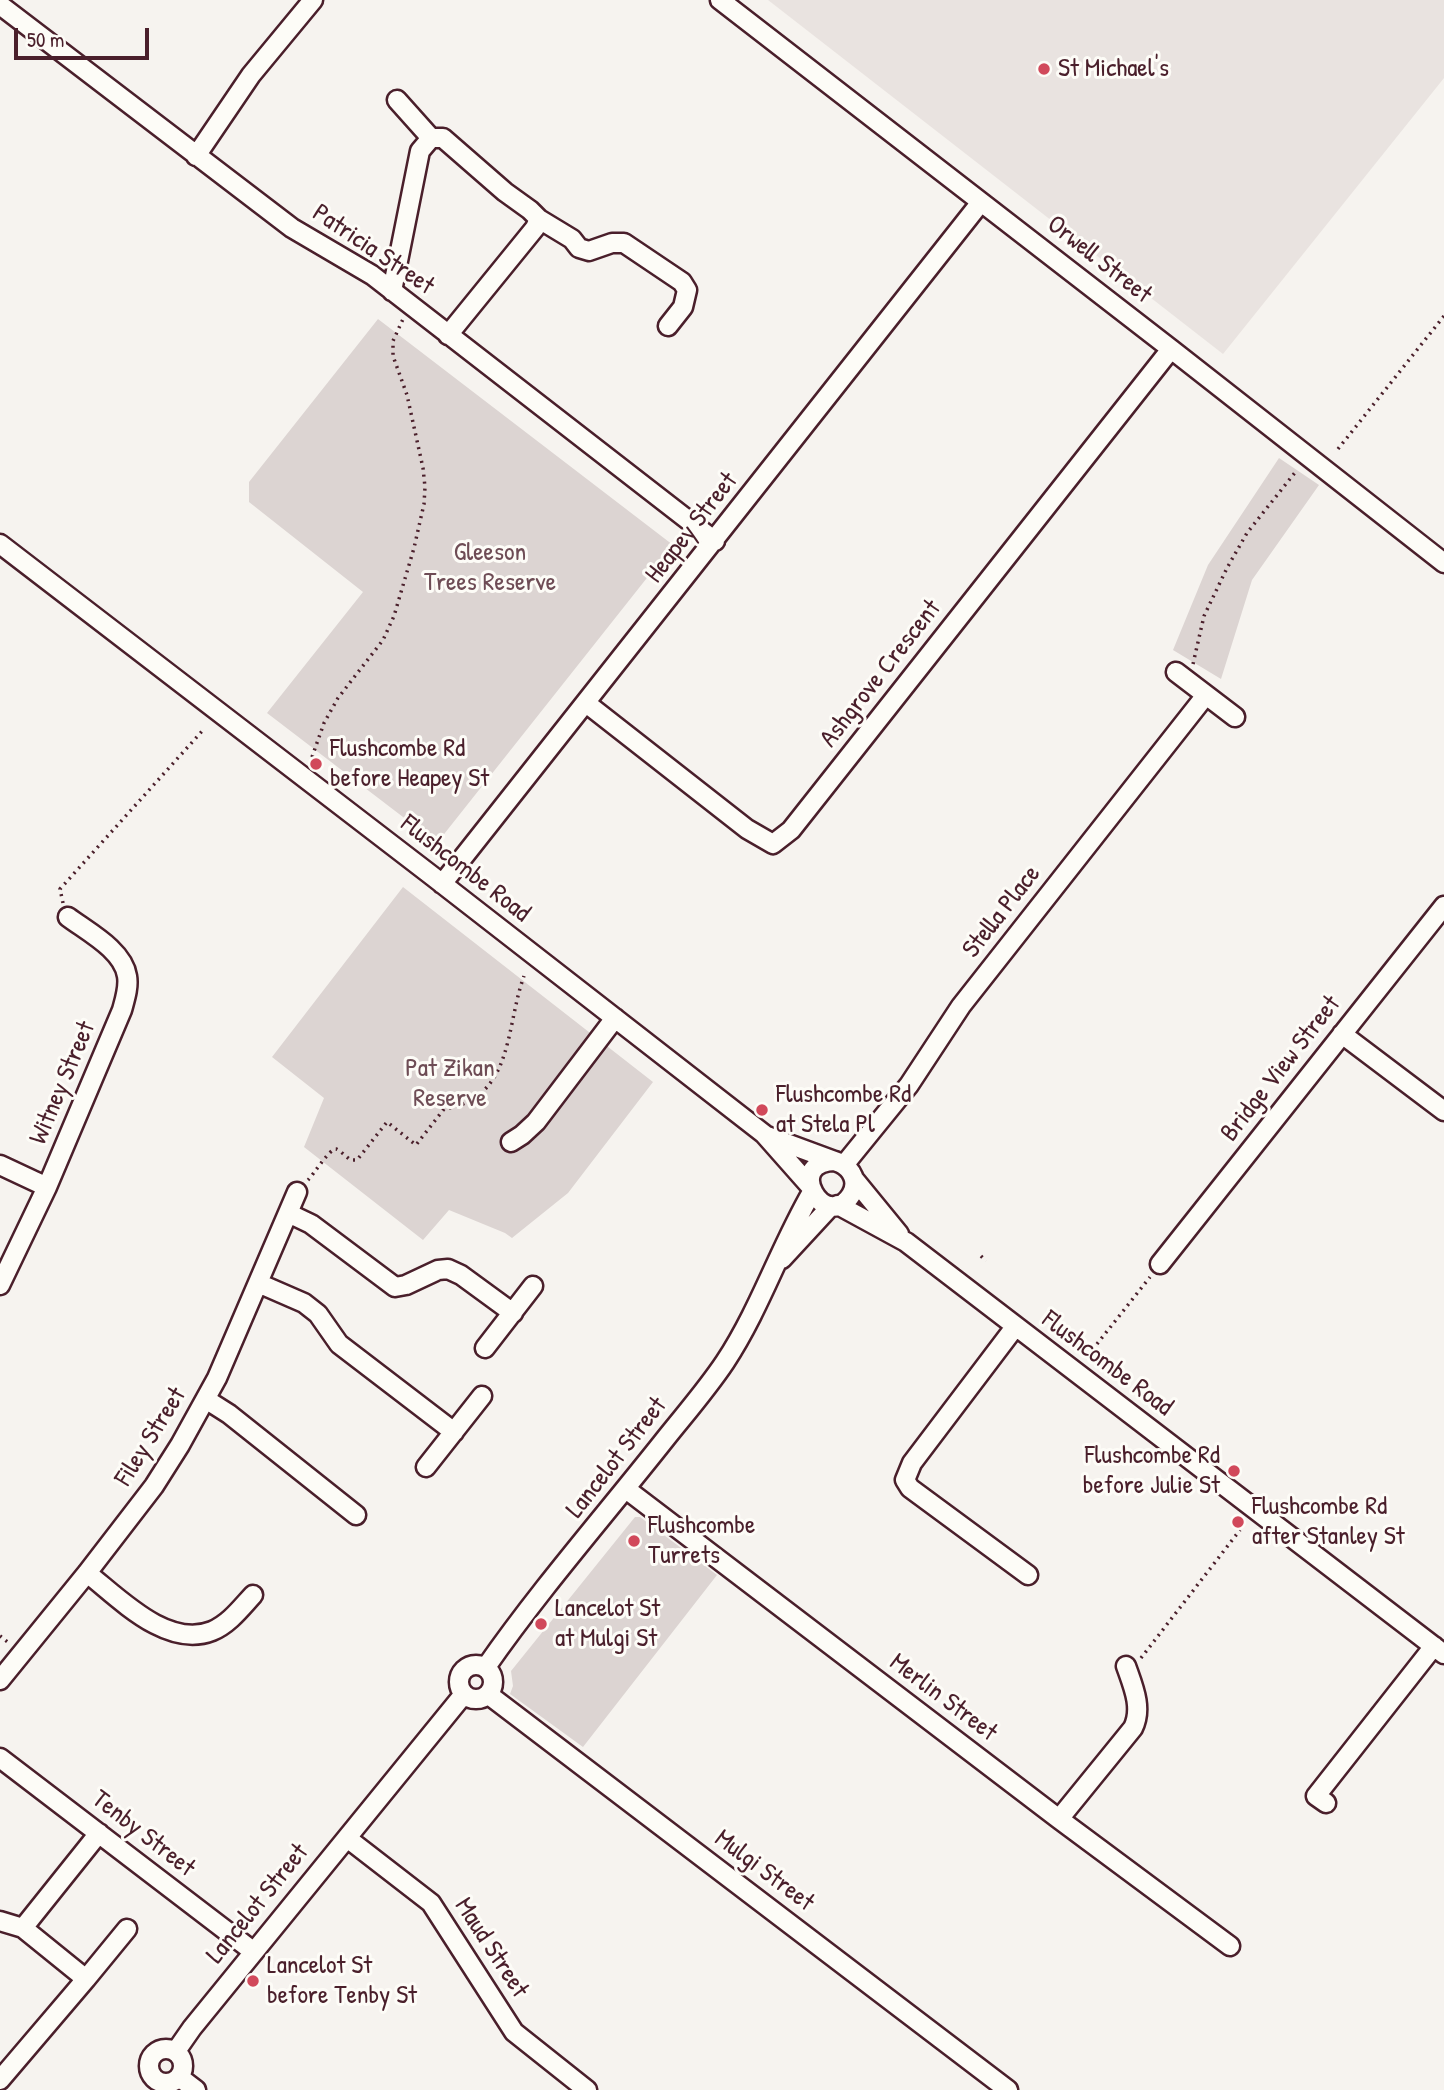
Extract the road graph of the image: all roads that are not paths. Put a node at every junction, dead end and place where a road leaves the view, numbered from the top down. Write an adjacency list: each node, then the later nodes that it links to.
1 (313, 0): 6 (street)
2 (720, 0): 7 (street, Orwell Street)
3 (0, 5): 6 (street, Patricia Street)
4 (397, 100): 5 (street)
5 (431, 138): 8 (street); 9 (street)
6 (196, 156): 9 (street, Patricia Street)
7 (981, 202): 12 (street, Orwell Street); 13 (street, Heapey Street)
8 (539, 219): 10 (street); 11 (street)
9 (392, 291): 11 (street, Patricia Street)
10 (668, 326)
11 (449, 335): 13 (street, Patricia Street)
12 (1171, 349): 15 (street, Orwell Street); 18 (street, Ashgrove Crescent)
13 (715, 541): 18 (street, Heapey Street)
14 (0, 544): 20 (street, Flushcombe Road)
15 (1444, 563)
16 (1182, 676): 17 (street)
17 (1206, 695): 19 (street); 29 (street, Stella Place)
18 (586, 703): 20 (street, Heapey Street)
19 (1235, 717)
20 (442, 884): 23 (street, Flushcombe Road)
21 (1444, 906): 24 (street, Bridge View Street)
22 (68, 917): 30 (street, Witney Street)
23 (615, 1018): 26 (street, Flushcombe Road); 27 (street)
24 (1342, 1034): 25 (street); 36 (street, Bridge View Street)
25 (1444, 1111)
26 (764, 1135): 29 (street, Flushcombe Road); 31 (street, Flushcombe Road)
27 (511, 1142)
28 (0, 1165): 30 (street)
29 (844, 1168): 31 (street, Lancelot Street); 33 (street, Lancelot Street); 35 (street, Flushcombe Road)
30 (47, 1187): 39 (street, Witney Street)
31 (811, 1189): 33 (street, Flushcombe Road); 37 (street, Lancelot Street)
32 (297, 1192): 34 (street, Filey Street)
33 (834, 1205): 35 (street, Flushcombe Road); 37 (street, Lancelot Street)
34 (288, 1213): 38 (street, Filey Street); 41 (street)
35 (906, 1242): 42 (street, Flushcombe Road)
36 (1160, 1264)
37 (772, 1269): 48 (street, Lancelot Street)
38 (258, 1283): 45 (street, Filey Street); 46 (street)
39 (0, 1285)
40 (533, 1286): 41 (street)
41 (513, 1313): 43 (street)
42 (1015, 1327): 51 (street); 53 (street, Flushcombe Road)
43 (485, 1349)
44 (482, 1396): 46 (street)
45 (206, 1400): 49 (street); 50 (street, Filey Street)
46 (454, 1432): 47 (street)
47 (426, 1467)
48 (626, 1489): 55 (street, Lancelot Street); 61 (street, Merlin Street)
49 (356, 1515)
50 (87, 1573): 52 (street); 56 (street, Filey Street)
51 (1027, 1575)
52 (253, 1595)
53 (1439, 1650): 60 (street)
54 (1126, 1666): 61 (street)
55 (486, 1667): 57 (street); 58 (street)
56 (0, 1680)
57 (464, 1694): 58 (street); 63 (street, Lancelot Street)
58 (489, 1695): 76 (street, Mulgi Street)
59 (0, 1758): 62 (street, Tenby Street)
60 (1326, 1803)
61 (1059, 1819): 67 (street, Merlin Street)
62 (99, 1833): 65 (street); 68 (street, Tenby Street)
63 (346, 1838): 68 (street, Lancelot Street); 75 (street, Maud Street)
64 (0, 1921): 65 (street)
65 (23, 1928): 69 (street)
66 (127, 1929): 69 (street)
67 (1230, 1945)
68 (254, 1952): 70 (street, Lancelot Street)
69 (86, 1979): 72 (street)
70 (176, 2051): 71 (street); 73 (street)
71 (179, 2077): 73 (street); 74 (street)
72 (0, 2080)
73 (149, 2084)
74 (196, 2090)
75 (587, 2090)
76 (1008, 2090)

